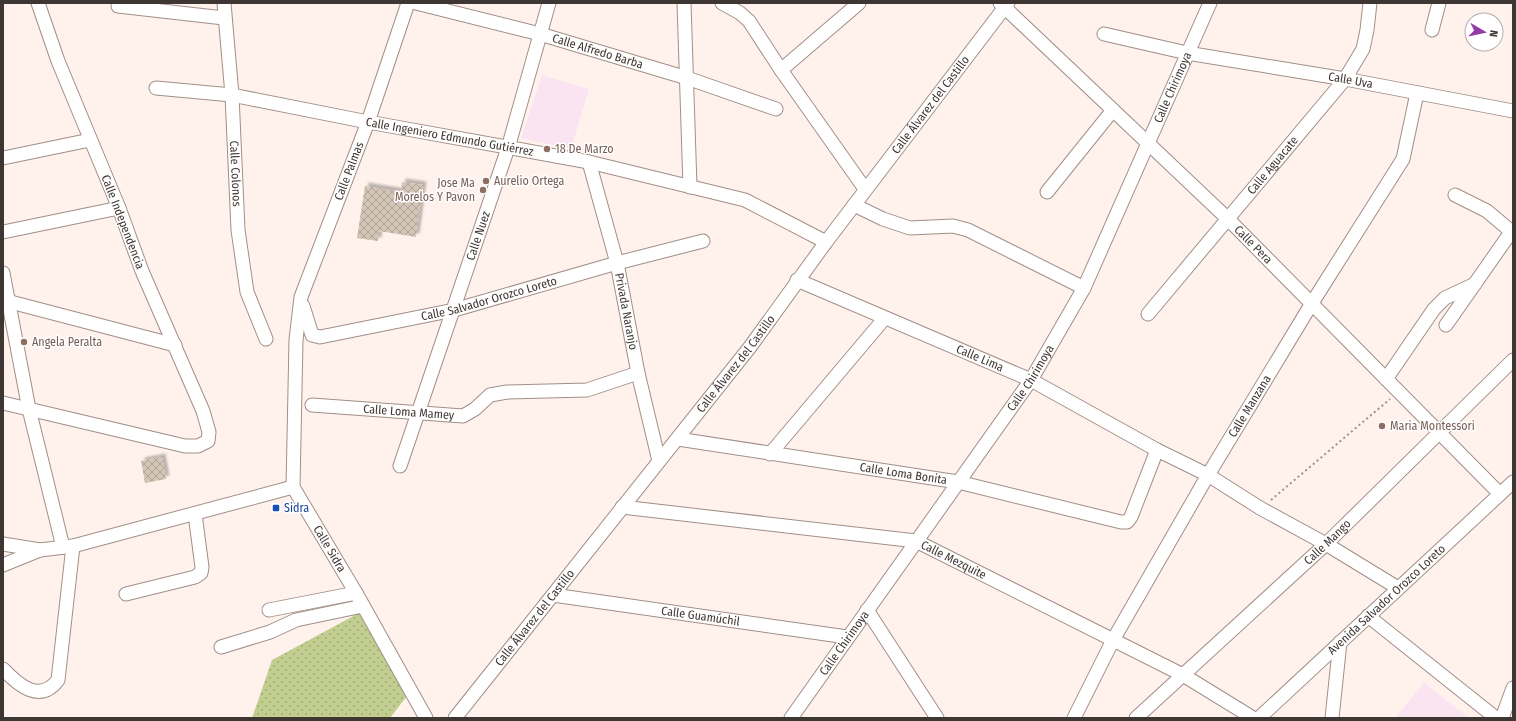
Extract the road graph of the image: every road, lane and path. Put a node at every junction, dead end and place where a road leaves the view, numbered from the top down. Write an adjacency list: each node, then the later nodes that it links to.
1 (38, 3): 29 (street, Calle Independencia)
2 (224, 3): 14 (street, Calle Colonos)
3 (408, 3): 28 (street, Calle Palmas)
4 (416, 3): 16 (street, Calle Alfredo Barba)
5 (549, 3): 16 (street, Calle Nuez)
6 (684, 3): 20 (street)
7 (722, 3): 19 (street)
8 (859, 3): 19 (street)
9 (1210, 3): 18 (street, Calle Chirimoya)
10 (1370, 3): 21 (street, Calle Aguacate)
11 (1439, 3): 15 (street)
12 (1004, 4): 26 (street, Calle Pera); 35 (street, Calle Álvarez del Castillo)
13 (118, 6): 14 (street)
14 (224, 18): 24 (street, Calle Colonos)
15 (1432, 30)
16 (540, 34): 20 (street, Calle Alfredo Barba); 31 (street, Calle Nuez)
17 (1104, 34): 18 (street, Calle Uva)
18 (1188, 53): 21 (street, Calle Uva); 30 (street, Calle Chirimoya)
19 (781, 70): 35 (street)
20 (687, 78): 25 (street, Calle Alfredo Barba); 34 (street)
21 (1345, 79): 23 (street, Calle Uva); 40 (street, Calle Aguacate)
22 (156, 88): 24 (street, Calle Ingeniero Edmundo Gutiérrez)
23 (1418, 93): 27 (street, Calle Uva); 52 (street, Calle Manzana)
24 (232, 95): 28 (street, Calle Ingeniero Edmundo Gutiérrez); 57 (street, Calle Colonos)
25 (776, 109)
26 (1113, 110): 30 (street, Calle Pera); 36 (street)
27 (1513, 111)
28 (368, 122): 31 (street, Calle Ingeniero Edmundo Gutiérrez); 50 (street, Calle Palmas)
29 (90, 140): 32 (street); 39 (street, Calle Independencia)
30 (1148, 143): 40 (street, Calle Pera); 49 (street, Calle Chirimoya)
31 (508, 148): 33 (street, Calle Ingeniero Edmundo Gutiérrez); 53 (street, Calle Nuez)
32 (3, 158)
33 (589, 162): 34 (street, Calle Ingeniero Edmundo Gutiérrez); 45 (street, Privada Naranjo)
34 (690, 187): 44 (street, Calle Ingeniero Edmundo Gutiérrez)
35 (865, 190): 38 (street, Calle Álvarez del Castillo)
36 (1046, 192)
37 (1455, 195): 42 (street)
38 (854, 205): 44 (street, Calle Álvarez del Castillo); 49 (street)
39 (119, 208): 41 (street); 58 (street, Calle Independencia)
40 (1228, 219): 52 (street, Calle Pera); 54 (street, Calle Aguacate)
41 (3, 232)
42 (1512, 232): 48 (street)
43 (703, 241): 45 (street, Calle Salvador Orozco Loreto)
44 (826, 242): 47 (street, Calle Álvarez del Castillo)
45 (617, 263): 53 (street, Calle Salvador Orozco Loreto); 60 (street, Privada Naranjo)
46 (3, 273): 51 (street)
47 (797, 280): 55 (street, Calle Lima); 69 (street, Calle Álvarez del Castillo)
48 (1474, 284): 56 (street); 61 (street)
49 (1084, 288): 62 (street, Calle Chirimoya)
50 (301, 297): 53 (street, Calle Salvador Orozco Loreto); 77 (street, Calle Palmas)
51 (6, 301): 58 (street); 66 (street)
52 (1312, 303): 61 (street, Calle Pera); 74 (street, Calle Manzana)
53 (454, 310): 67 (street, Calle Nuez)
54 (1148, 314)
55 (884, 319): 62 (street, Calle Lima); 71 (street)
56 (1446, 324)
57 (266, 339)
58 (175, 345): 66 (street, Calle Independencia)
59 (1513, 360): 68 (street, Calle Mango)
60 (638, 373): 67 (street, Calle Loma Mamey); 72 (street, Privada Naranjo)
61 (1386, 379): 63 (street, Calle Pera)
62 (1032, 380): 70 (street, Calle Lima); 75 (street, Calle Chirimoya)
63 (1399, 392): 68 (street, Calle Pera); 80 (path)
64 (3, 403): 66 (street)
65 (312, 405): 67 (street, Calle Loma Mamey)
66 (29, 409): 85 (street)
67 (417, 412): 73 (street, Calle Nuez)
68 (1440, 433): 78 (street, Calle Pera); 84 (street, Calle Mango)
69 (678, 439): 71 (street, Calle Loma Bonita); 72 (street, Calle Álvarez del Castillo)
70 (1157, 450): 74 (street, Calle Lima); 75 (street, Calle Loma Bonita)
71 (770, 454): 75 (street, Calle Loma Bonita)
72 (659, 461): 79 (street, Calle Álvarez del Castillo)
73 (400, 466)
74 (1208, 475): 80 (street, Calle Lima); 97 (street, Calle Manzana)
75 (958, 482): 82 (street, Calle Chirimoya)
76 (1513, 482): 78 (street, Avenida Salvador Orozco Loreto)
77 (293, 487): 81 (street); 89 (street, Calle Sidra)
78 (1500, 494): 88 (street, Avenida Salvador Orozco Loreto)
79 (622, 507): 82 (street, Calle Mezquite); 91 (street, Calle Álvarez del Castillo)
80 (1260, 508): 84 (street, Calle Lima)
81 (195, 514): 85 (street); 90 (street)
82 (916, 541): 94 (street, Calle Chirimoya); 97 (street, Calle Mezquite)
83 (3, 544): 86 (street)
84 (1326, 544): 88 (street, Calle Lima); 101 (street, Calle Mango)
85 (68, 546): 86 (street); 100 (street)
86 (40, 550): 87 (street)
87 (3, 565)
88 (1398, 588): 95 (street, Avenida Salvador Orozco Loreto)
89 (356, 593): 92 (street, Calle Sidra); 93 (street)
90 (126, 594)
91 (553, 595): 96 (street, Calle Guamúchil); 104 (street, Calle Álvarez del Castillo)
92 (364, 606): 99 (street); 103 (street, Calle Sidra)
93 (269, 610)
94 (867, 610): 96 (street, Calle Chirimoya); 106 (street)
95 (1368, 616): 98 (street, Avenida Salvador Orozco Loreto); 112 (street)
96 (847, 637): 105 (street, Calle Chirimoya)
97 (1113, 640): 101 (street, Calle Mezquite); 107 (street, Calle Manzana)
98 (1340, 642): 110 (street, Avenida Salvador Orozco Loreto); 111 (street)
99 (221, 647)
100 (6, 673)
101 (1183, 675): 108 (street, Calle Mango); 109 (street, Calle Mezquite)
102 (1513, 688): 113 (street)
103 (426, 718)
104 (455, 718)
105 (791, 718)
106 (937, 718)
107 (1074, 718)
108 (1136, 718)
109 (1253, 718)
110 (1259, 718)
111 (1332, 718)
112 (1496, 718)
113 (1502, 718)

